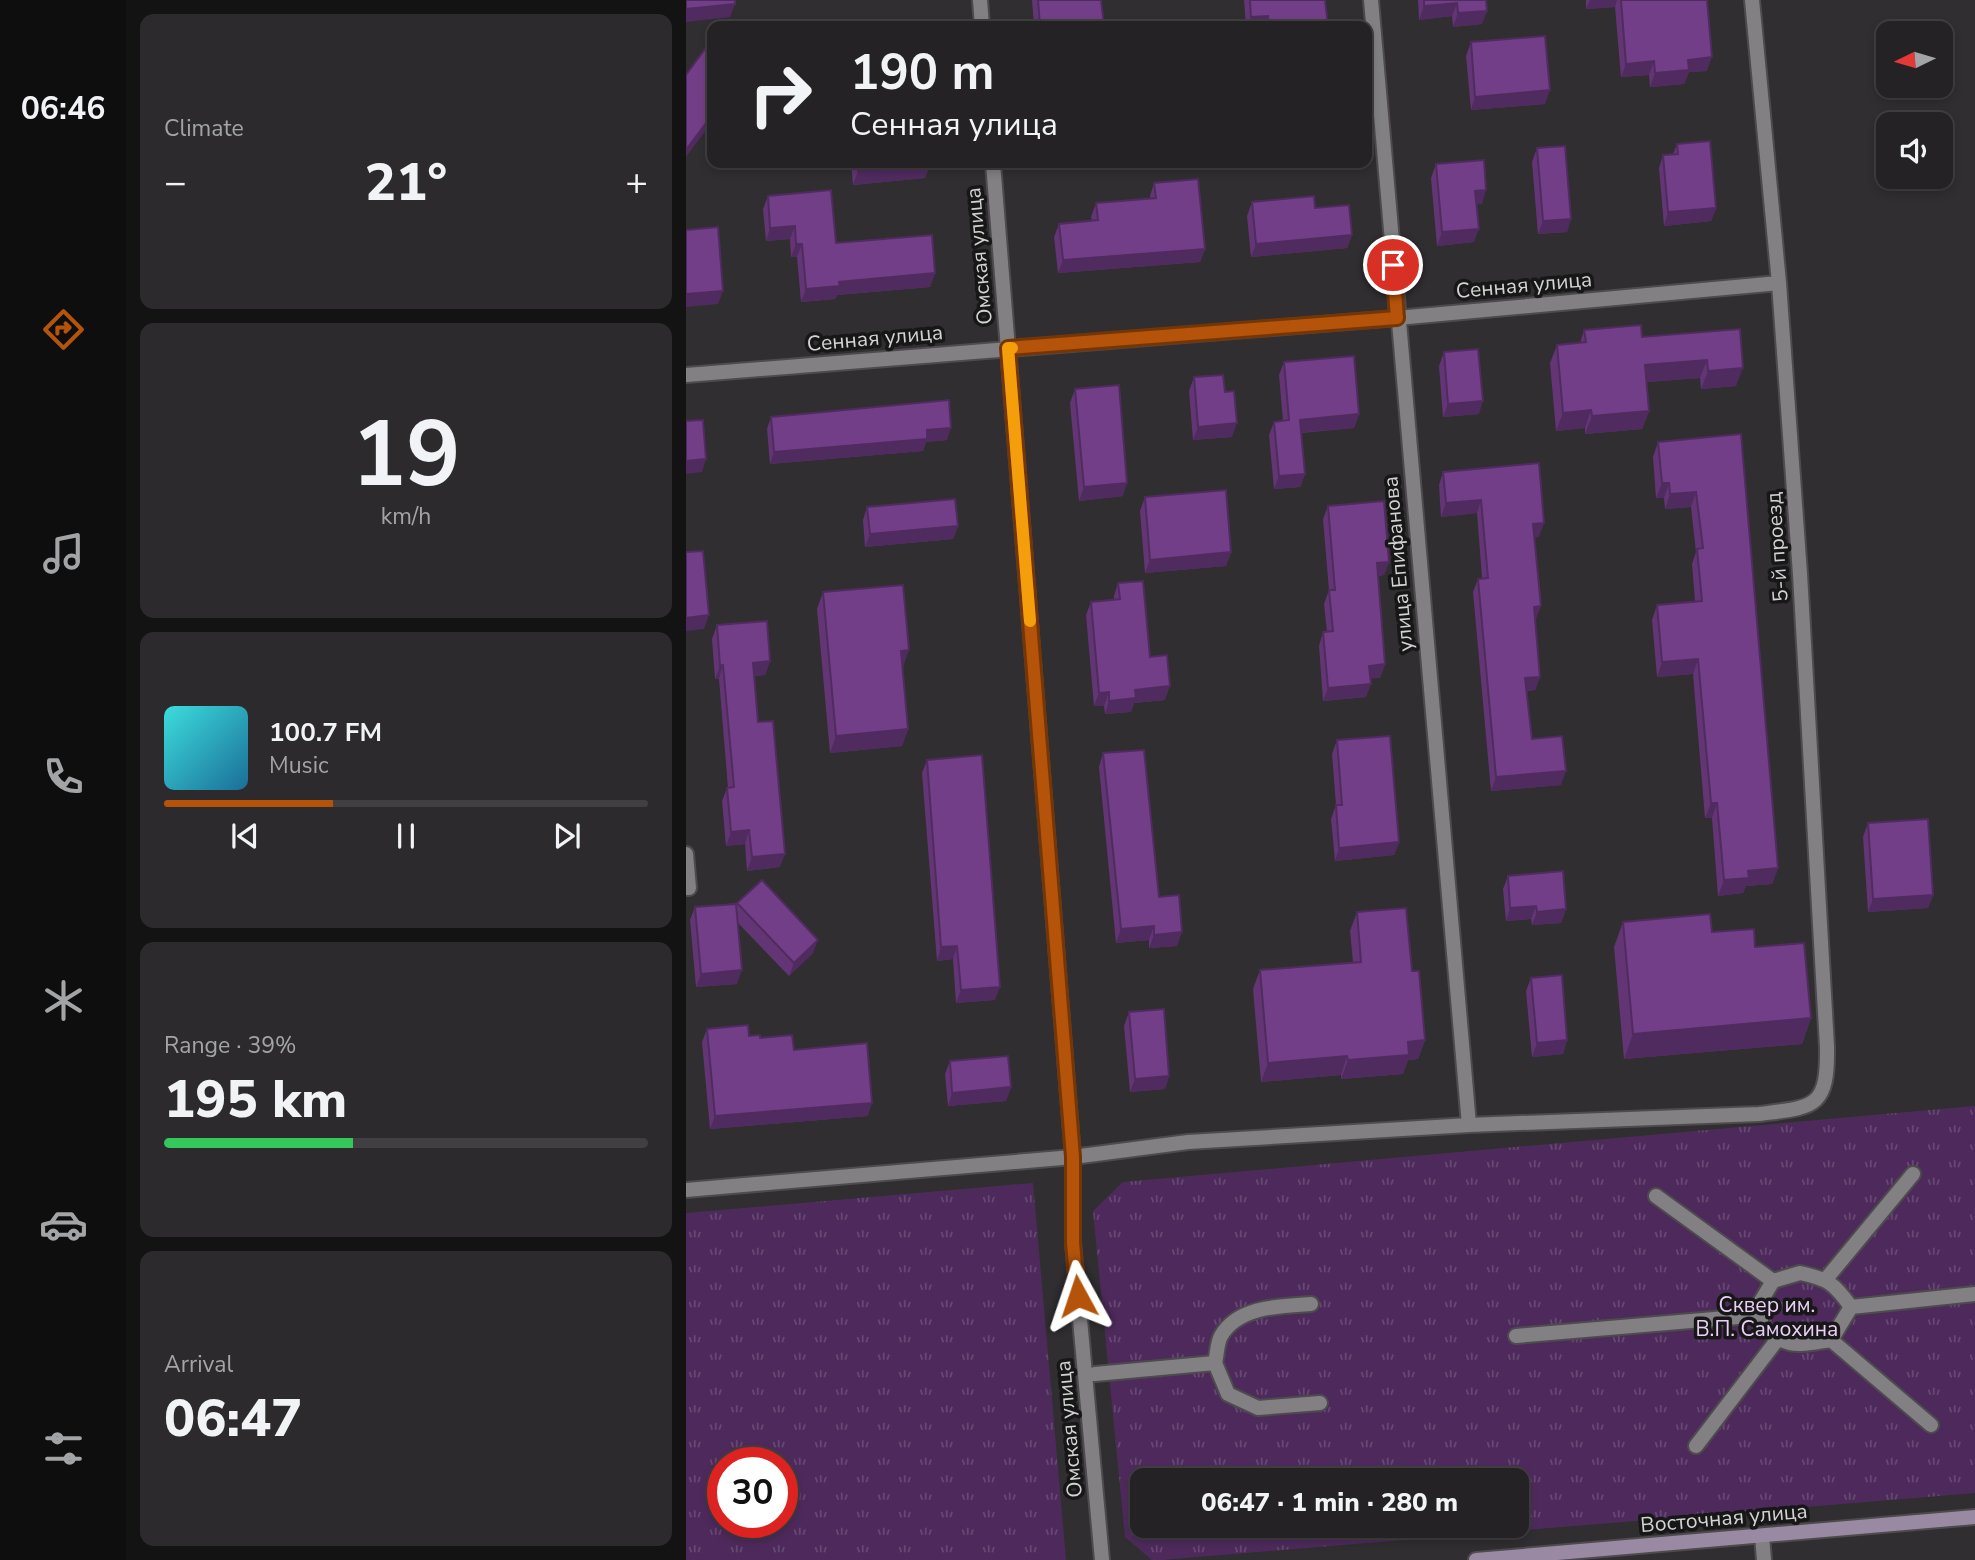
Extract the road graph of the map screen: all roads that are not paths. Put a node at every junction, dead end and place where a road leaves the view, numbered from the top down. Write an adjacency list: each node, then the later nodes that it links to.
1 (980, 0): 4 (street)
2 (1371, 0): 7 (street, улица Епифанова)
3 (1752, 0): 6 (street, 5-й проезд)
4 (982, 21)
5 (993, 168): 8 (street, Омская улица)
6 (1779, 283): 7 (street, Сенная улица); 12 (street, 5-й проезд)
7 (1397, 318): 8 (street, Сенная улица); 12 (street, улица Епифанова)
8 (1008, 348): 9 (street, Сенная улица); 13 (street, Омская улица)
9 (686, 375)
10 (686, 854): 11 (street)
11 (686, 888)
12 (1469, 1125): 13 (street)
13 (1073, 1157): 15 (street); 34 (street, Омская улица)
14 (1913, 1174): 17 (street)
15 (686, 1190)
16 (1656, 1196): 18 (street)
17 (1826, 1279): 18 (street); 21 (street)
18 (1773, 1281): 22 (street)
19 (1975, 1294): 21 (street)
20 (1311, 1304): 26 (street)
21 (1851, 1307): 25 (street)
22 (1761, 1315): 23 (street); 24 (street)
23 (1516, 1336)
24 (1777, 1340): 25 (street); 30 (street)
25 (1832, 1340): 29 (street)
26 (1215, 1363): 27 (street); 28 (street)
27 (1095, 1374)
28 (1320, 1403)
29 (1931, 1425)
30 (1696, 1446)
31 (1975, 1517): 32 (main road, Восточная улица)
32 (1762, 1535): 33 (main road, Восточная улица); 36 (street)
33 (1580, 1556): 35 (main road, Восточная улица)
34 (1101, 1560)
35 (1476, 1560)
36 (1764, 1560)

